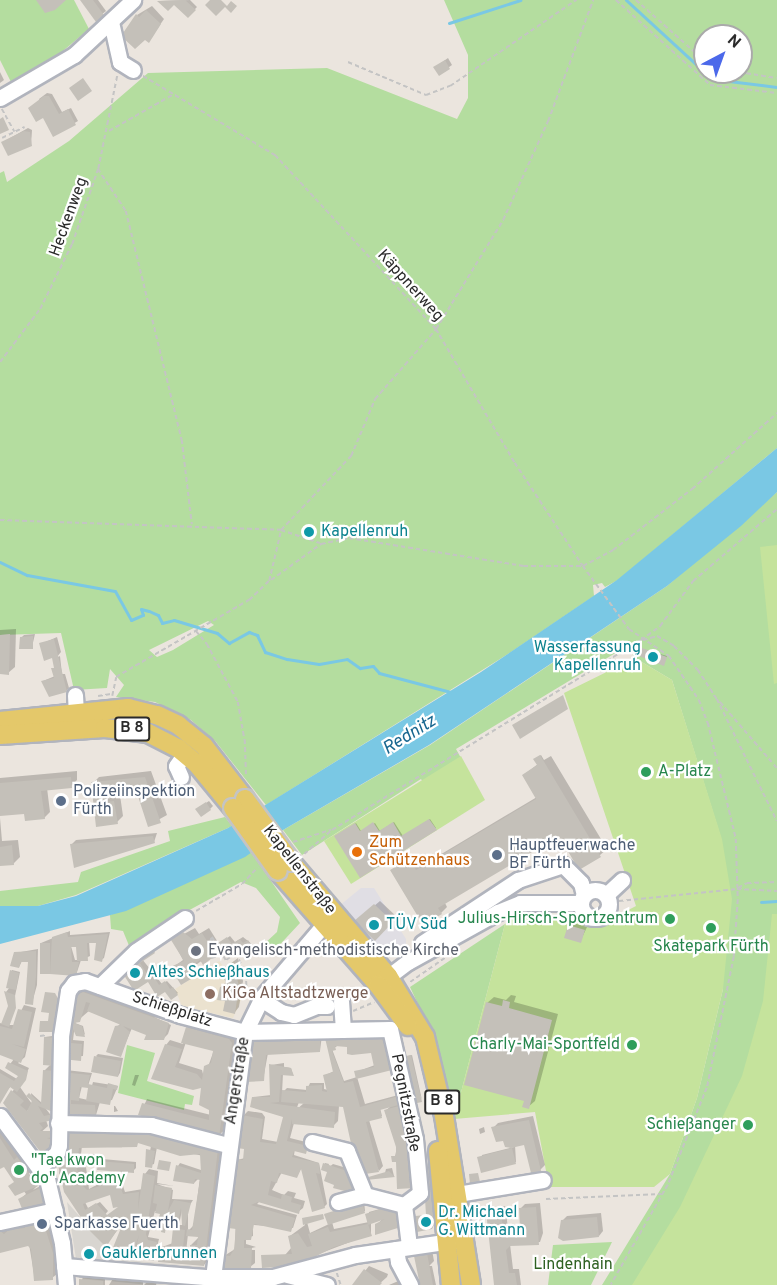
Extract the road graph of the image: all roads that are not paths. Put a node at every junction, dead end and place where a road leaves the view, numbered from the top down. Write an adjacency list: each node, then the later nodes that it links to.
1 (133, 0): 2 (street)
2 (111, 22): 3 (street); 4 (street)
3 (126, 66)
4 (0, 98)
5 (75, 695): 6 (street)
6 (76, 714): 7 (main road, Kapellenstraße / B 8); 11 (main road, Kapellenstraße / B 8)
7 (0, 721)
8 (0, 735): 9 (main road, Kapellenstraße / B 8)
9 (185, 753): 10 (street); 11 (main road, Kapellenstraße / B 8)
10 (181, 777)
11 (239, 804): 17 (main road, Kapellenstraße / B 8, bridge)
12 (622, 880): 13 (street)
13 (608, 898): 14 (street); 14 (street)
14 (583, 899): 15 (street); 15 (street)
15 (492, 907): 18 (street); 20 (street)
16 (185, 918): 19 (street)
17 (328, 920): 20 (main road, Kapellenstraße / B 8); 21 (street, Angerstraße)
18 (422, 943)
19 (100, 986): 24 (street, Schießplatz); 26 (street, Schießplatz)
20 (381, 987): 31 (main road, Kapellenstraße / B 8)
21 (261, 999): 22 (street); 24 (street, Angerstraße)
22 (338, 1013): 23 (street, Schießplatz); 24 (street, Schießplatz)
23 (390, 1029): 34 (street, Pegnitzstraße)
24 (245, 1032): 28 (street, Angerstraße)
25 (0, 1116): 29 (street)
26 (58, 1123): 28 (street); 29 (street)
27 (312, 1142): 32 (street)
28 (228, 1145): 42 (street, Angerstraße)
29 (40, 1166): 35 (street)
30 (543, 1180): 31 (street)
31 (450, 1195): 37 (main road, Kapellenstraße / B 8); 38 (main road, Kapellenstraße / B 8)
32 (365, 1196): 33 (street); 34 (street)
33 (338, 1202)
34 (404, 1206): 39 (street)
35 (55, 1210): 36 (street); 40 (street)
36 (0, 1222)
37 (465, 1239): 38 (street); 47 (main road, Kapellenstraße / B 8)
38 (447, 1242): 39 (street); 46 (main road, Kapellenstraße / B 8)
39 (403, 1247): 41 (street); 45 (street)
40 (64, 1266): 42 (street); 43 (street)
41 (287, 1275): 42 (street); 44 (street)
42 (212, 1281)
43 (66, 1285)
44 (327, 1285)
45 (410, 1285)
46 (451, 1285)
47 (471, 1285)

